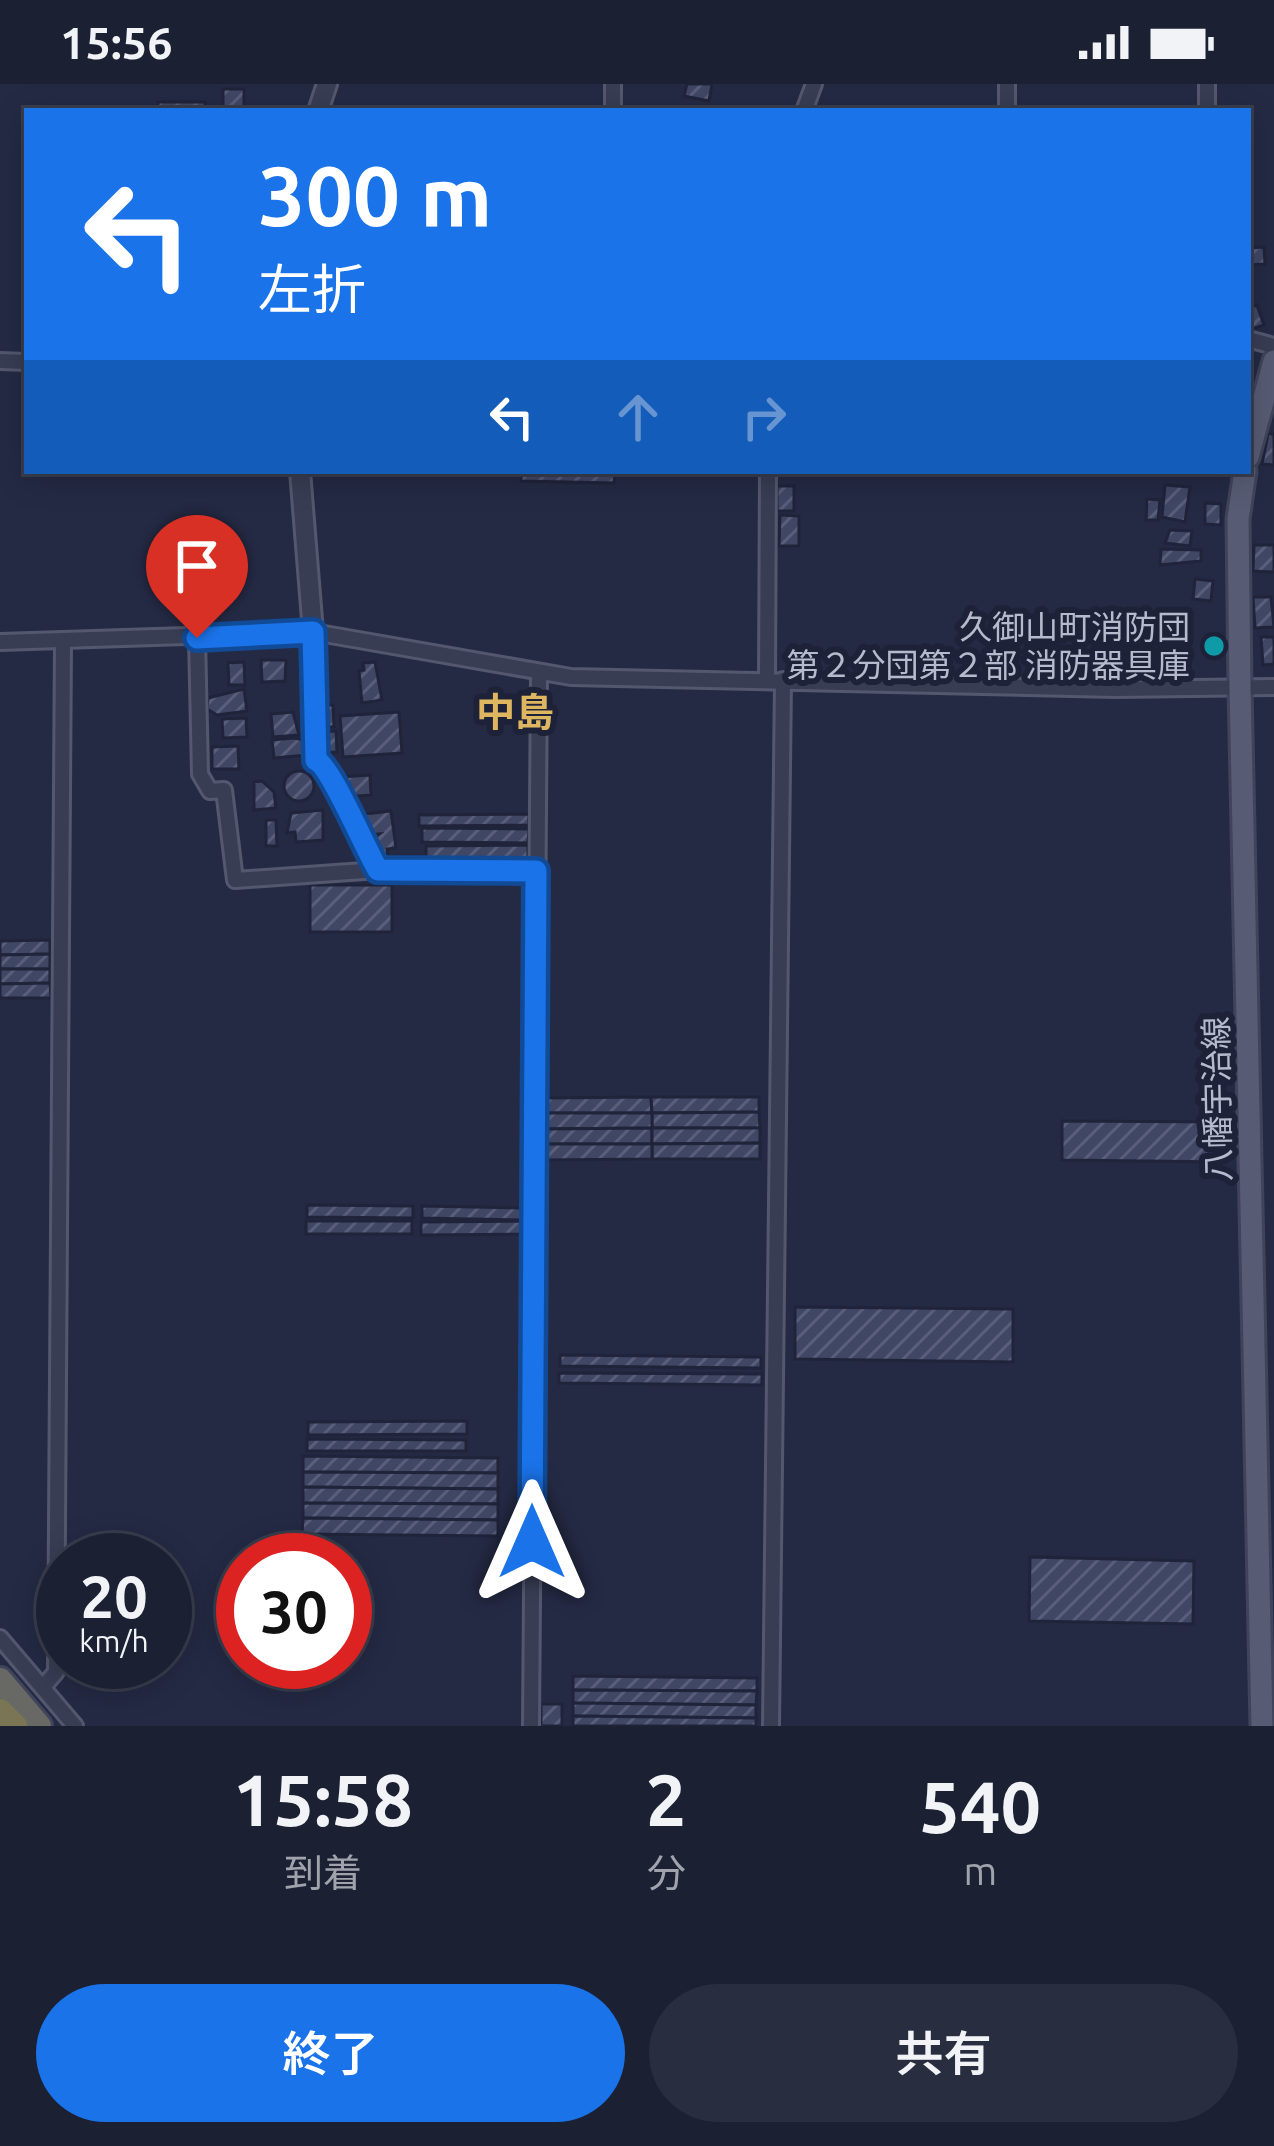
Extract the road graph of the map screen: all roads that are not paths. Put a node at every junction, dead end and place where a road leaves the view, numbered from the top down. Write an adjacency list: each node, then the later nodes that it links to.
1 (1274, 361): 2 (main road)
2 (1268, 401): 3 (main road)
3 (1251, 449)
4 (300, 474): 7 (street)
5 (768, 474): 12 (street)
6 (1245, 474): 14 (main road, 八幡宇治線)
7 (313, 632): 8 (street); 11 (street); 15 (street)
8 (197, 638): 10 (street); 15 (street)
9 (0, 642): 10 (street)
10 (63, 642): 17 (street)
11 (539, 675): 12 (street); 16 (street)
12 (775, 680): 14 (street); 30 (street)
13 (1274, 686): 14 (street)
14 (1240, 687): 18 (main road, 八幡宇治線)
15 (378, 870): 16 (street)
16 (536, 871): 29 (street)
17 (57, 1533)
18 (1268, 1627): 31 (main road, 八幡宇治線)
19 (0, 1638): 20 (street)
20 (36, 1679)
21 (0, 1680): 27 (highway)
22 (45, 1689): 28 (street)
23 (0, 1694): 26 (highway)
24 (2, 1719): 25 (highway)
25 (15, 1726)
26 (27, 1726)
27 (39, 1726)
28 (75, 1726)
29 (531, 1726)
30 (771, 1726)
31 (1262, 1726)

